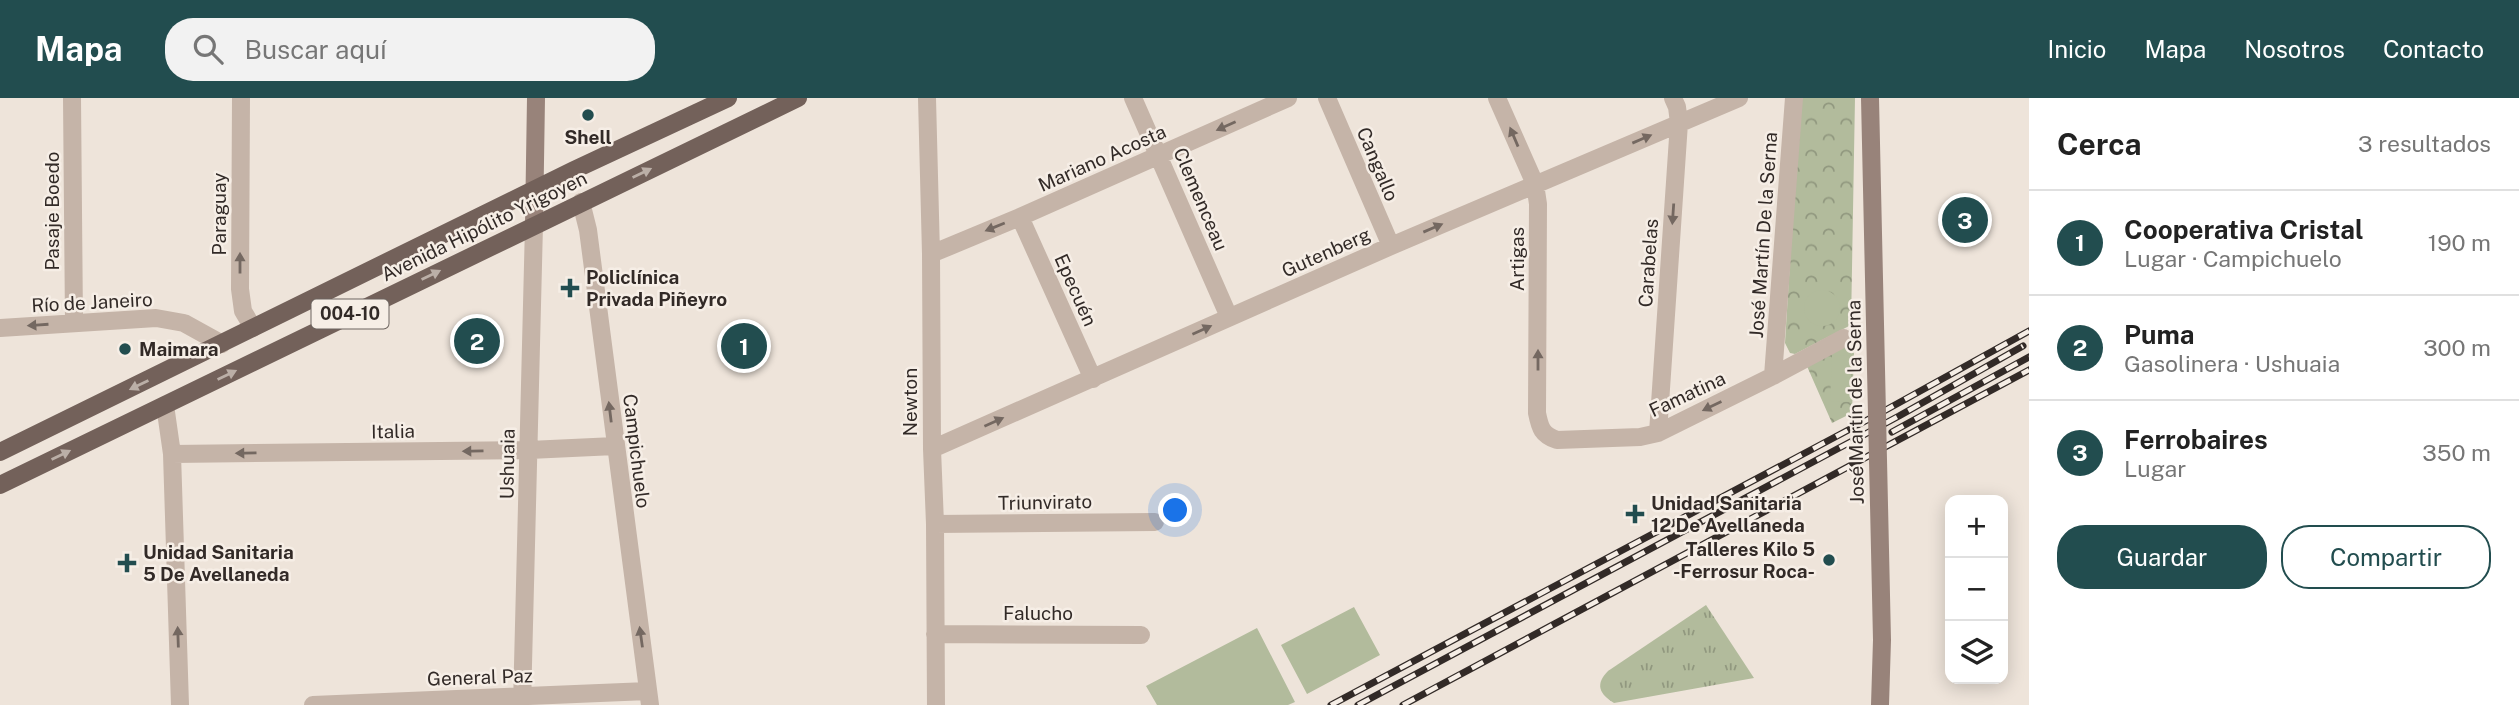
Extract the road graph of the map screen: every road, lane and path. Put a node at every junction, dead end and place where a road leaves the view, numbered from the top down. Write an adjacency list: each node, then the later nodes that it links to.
1 (72, 98): 25 (street, Pasaje Boedo)
2 (241, 98): 27 (street, Paraguay, one-way to 2)
3 (536, 98): 18 (street)
4 (728, 98): 18 (main road, Avenida Hipólito Yrigoyen / 004-10)
5 (798, 98): 19 (main road, Avenida Hipólito Yrigoyen / 004-10, one-way to 5)
6 (927, 98): 23 (street, Newton)
7 (1133, 98): 16 (street, Clemenceau)
8 (1288, 98): 16 (street, Mariano Acosta, one-way to 16)
9 (1327, 98): 22 (street, Cangallo)
10 (1497, 98): 17 (street, Artigas, one-way to 10)
11 (1673, 98): 15 (street, Carabelas)
12 (1739, 98): 15 (street, Gutenberg)
13 (1794, 98): 30 (street, José Martín De la Serna)
14 (1870, 98): 50 (street, José Martín de la Serna, bridge)
15 (1679, 123): 17 (street, Gutenberg, one-way to 15); 34 (street, Carabelas, one-way to 34)
16 (1159, 156): 20 (street, Mariano Acosta); 24 (street, Clemenceau)
17 (1535, 184): 22 (street, Gutenberg, one-way to 17); 33 (street, Artigas, one-way to 17)
18 (535, 190): 21 (street); 27 (main road, Avenida Hipólito Yrigoyen / 004-10)
19 (580, 202): 21 (main road, Avenida Hipólito Yrigoyen / 004-10); 35 (street, Campichuelo, one-way to 19)
20 (1020, 217): 23 (street, Mariano Acosta, one-way to 23); 31 (street, Epecuén)
21 (534, 225): 32 (main road, Avenida Hipólito Yrigoyen / 004-10, one-way to 21); 37 (street, Ushuaia)
22 (1391, 246): 24 (street, Gutenberg)
23 (931, 254): 36 (street, Newton)
24 (1229, 317): 31 (street, Gutenberg, one-way to 24)
25 (74, 323): 26 (street, Río de Janeiro, one-way to 26); 29 (street, Río de Janeiro)
26 (0, 328)
27 (253, 328): 29 (main road, Avenida Hipólito Yrigoyen / 004-10)
28 (1844, 338): 30 (street, Famatina)
29 (222, 344): 38 (main road, Avenida Hipólito Yrigoyen / 004-10, one-way to 38)
30 (1773, 376): 34 (street, Famatina, one-way to 34)
31 (1093, 379): 36 (street, Gutenberg, one-way to 31)
32 (165, 405): 39 (street); 40 (main road, Avenida Hipólito Yrigoyen / 004-10, one-way to 32)
33 (1540, 428): 34 (street, Famatina)
34 (1658, 433)
35 (615, 446): 37 (street, Italia); 45 (street, Campichuelo, one-way to 35)
36 (932, 449): 42 (street, Newton)
37 (529, 450): 39 (street, Italia, one-way to 39); 46 (street, Ushuaia)
38 (0, 452)
39 (172, 454): 47 (street, one-way to 39)
40 (0, 485)
41 (1155, 522): 42 (street, Triunvirato)
42 (935, 524): 43 (street, Newton)
43 (935, 634): 44 (street, Falucho); 49 (street, Newton)
44 (1141, 635)
45 (649, 698): 46 (street, General Paz)
46 (522, 701): 48 (street, General Paz)
47 (180, 705)
48 (313, 705)
49 (936, 705)
50 (1880, 705)

